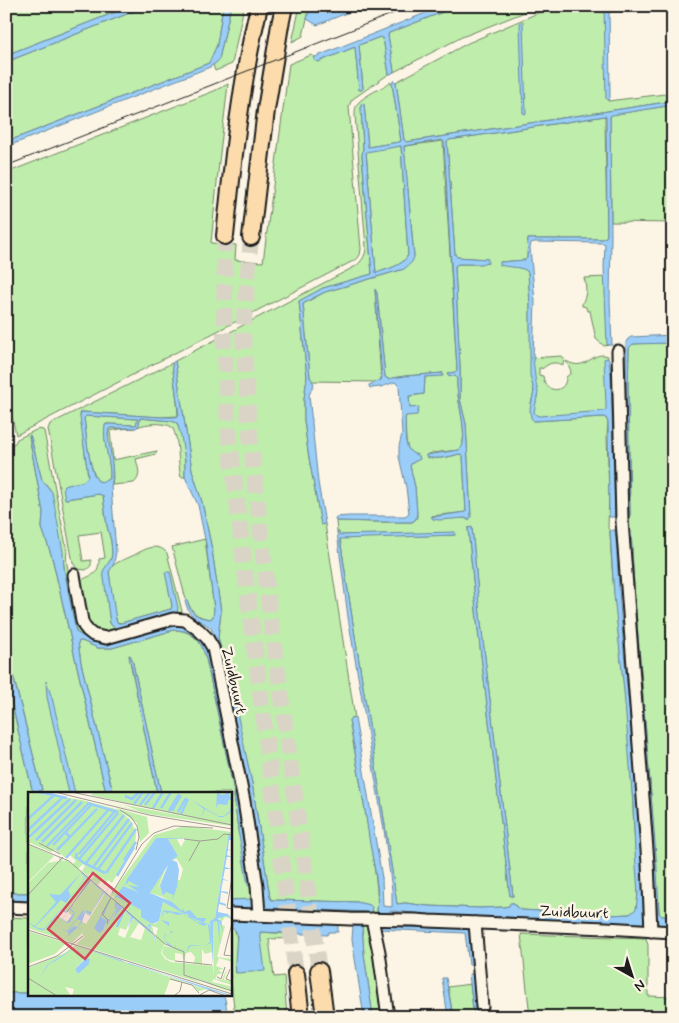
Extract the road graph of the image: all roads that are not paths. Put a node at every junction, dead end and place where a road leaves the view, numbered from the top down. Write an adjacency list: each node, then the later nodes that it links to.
1 (258, 6): 3 (highway)
2 (284, 6): 4 (highway)
3 (225, 236)
4 (251, 237)
5 (618, 352): 13 (street)
6 (74, 575): 10 (street, Zuidbuurt)
7 (6, 908): 8 (street)
8 (28, 908)
9 (231, 914): 10 (street, Zuidbuurt)
10 (259, 915): 11 (street, Zuidbuurt)
11 (372, 919): 12 (street, Zuidbuurt); 20 (street)
12 (474, 923): 13 (street, Zuidbuurt); 17 (street)
13 (651, 932): 14 (street, Zuidbuurt)
14 (673, 932)
15 (319, 971): 19 (highway)
16 (296, 974): 18 (highway)
17 (482, 1007)
18 (301, 1017)
19 (325, 1017)
20 (388, 1017)

